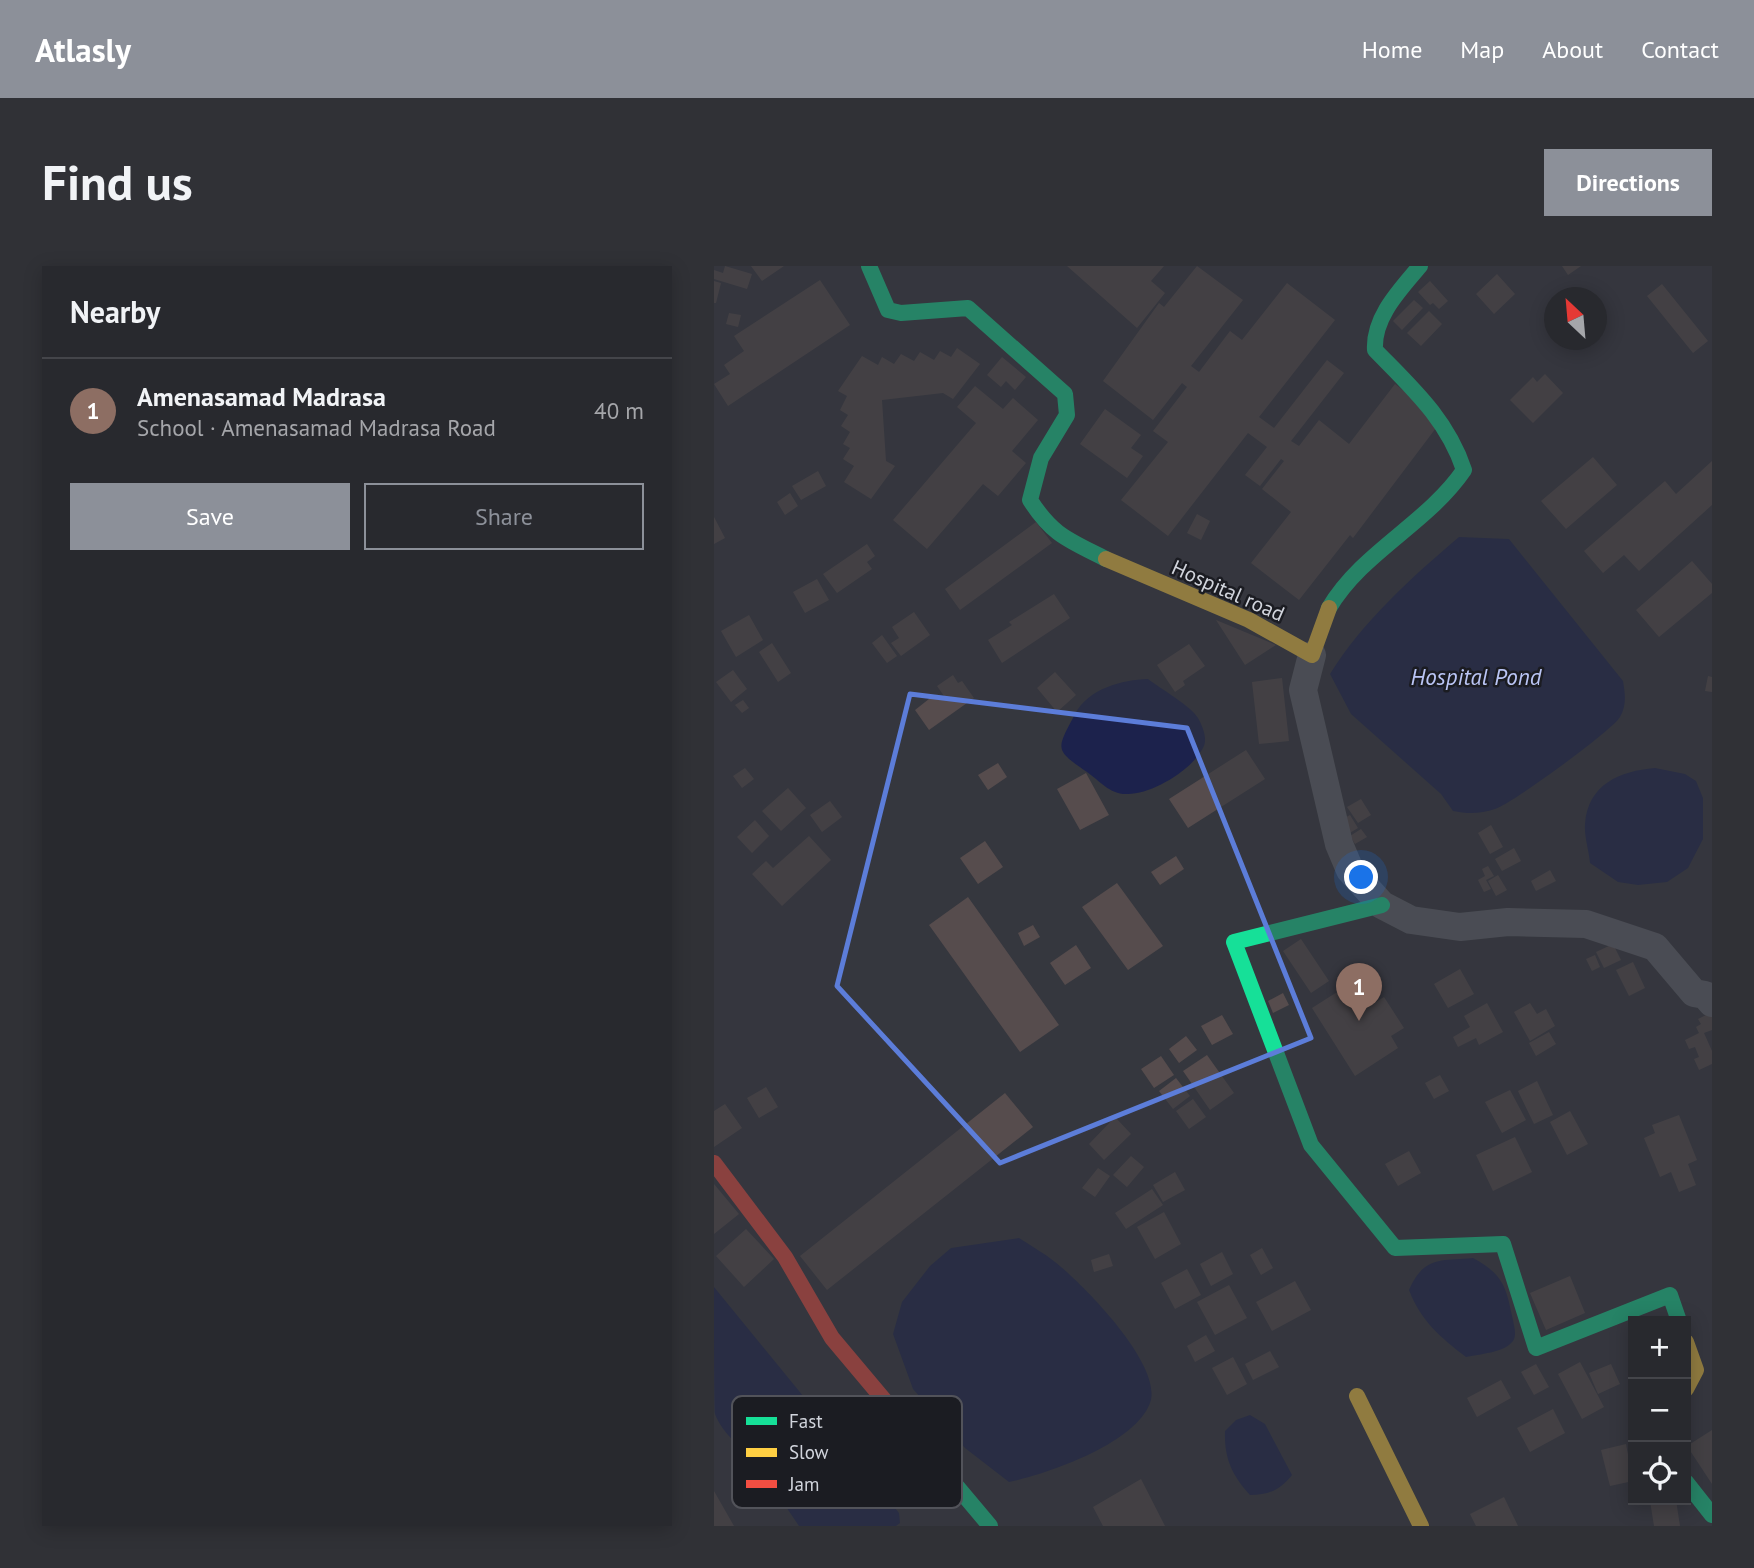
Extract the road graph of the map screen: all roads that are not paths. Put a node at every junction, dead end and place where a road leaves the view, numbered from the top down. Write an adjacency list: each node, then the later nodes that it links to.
1 (869, 266): 3 (street, Hospital road)
2 (1420, 266): 3 (street)
3 (1312, 655): 4 (street)
4 (1382, 905): 5 (street); 7 (street)
5 (1712, 1003)
6 (714, 1163): 10 (street)
7 (1677, 1316)
8 (1691, 1356): 9 (street)
9 (1691, 1380)
10 (881, 1396)
11 (1357, 1396): 16 (street)
12 (1691, 1488): 14 (street)
13 (962, 1493): 15 (street)
14 (1712, 1515)
15 (990, 1526)
16 (1421, 1526)

